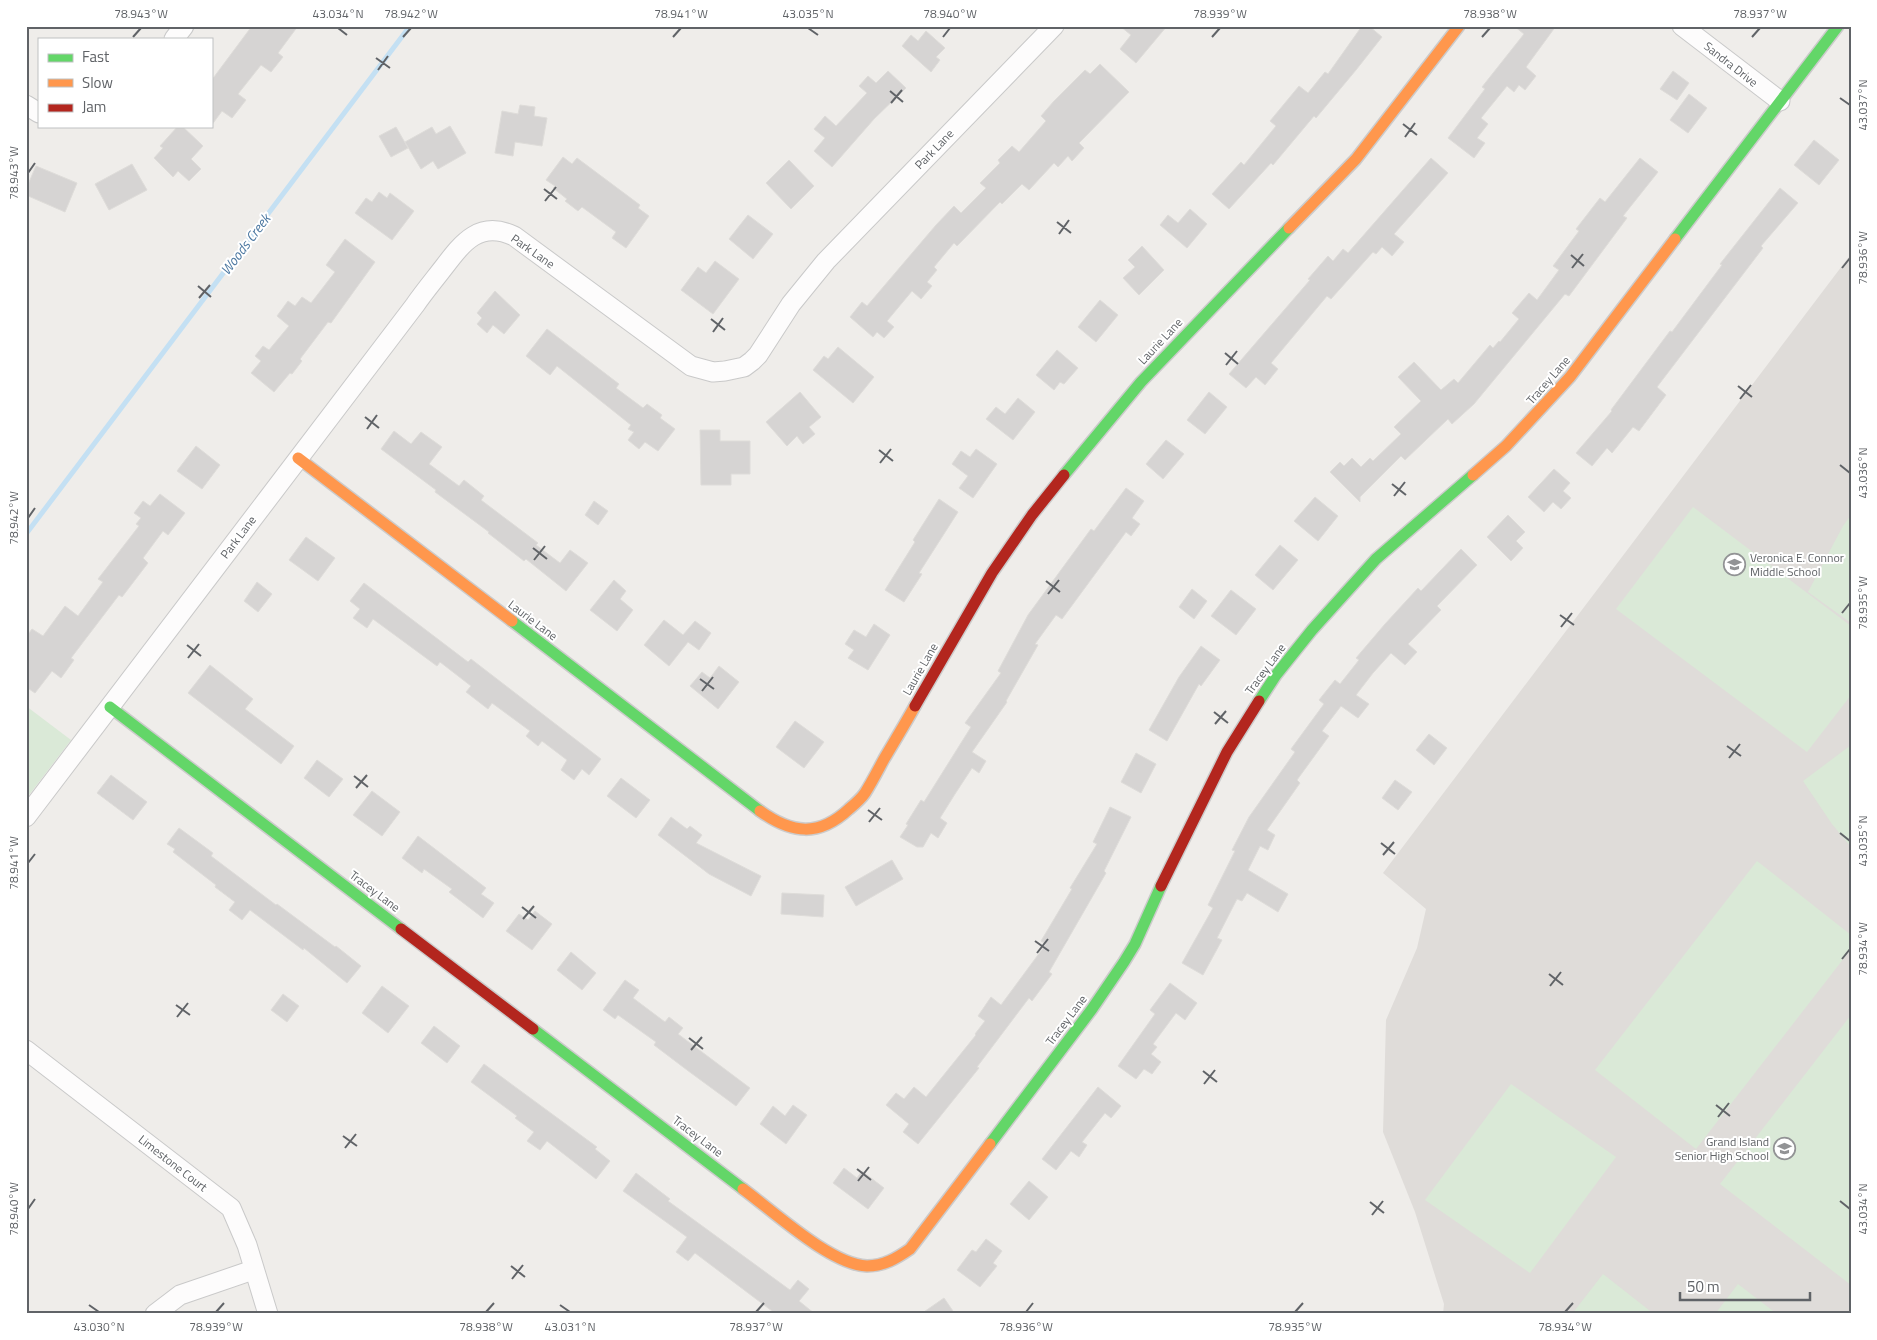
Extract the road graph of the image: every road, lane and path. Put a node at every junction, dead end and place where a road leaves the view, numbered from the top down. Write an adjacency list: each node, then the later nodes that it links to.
1 (184, 26): 6 (street)
2 (1054, 26): 10 (street, Park Lane)
3 (1459, 26): 10 (street, Laurie Lane)
4 (1682, 26): 7 (street, Sandra Drive)
5 (1838, 26): 7 (street, Tracey Lane)
6 (175, 38)
7 (1780, 101): 11 (street, Tracey Lane)
8 (26, 105): 9 (street)
9 (38, 112)
10 (298, 458): 11 (street, Park Lane)
11 (110, 707): 12 (street, Park Lane)
12 (26, 817)
13 (26, 1050): 14 (street, Limestone Court)
14 (254, 1270): 15 (street); 16 (street, Limestone Court)
15 (155, 1314)
16 (268, 1314)

